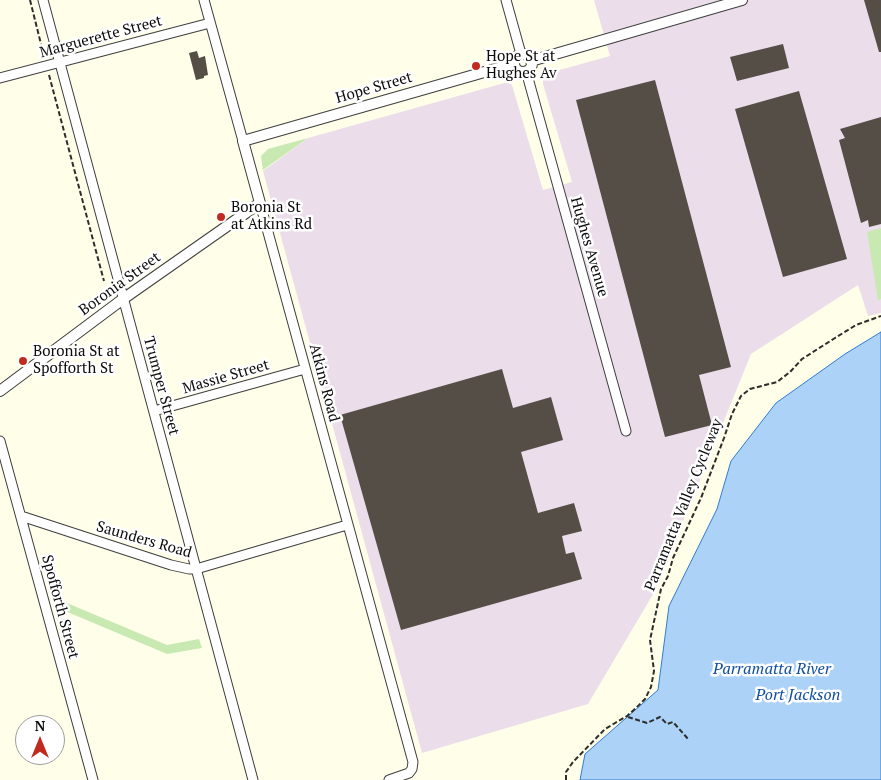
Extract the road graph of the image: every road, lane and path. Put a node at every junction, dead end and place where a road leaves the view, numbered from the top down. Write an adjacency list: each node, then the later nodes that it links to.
1 (30, 0): 8 (path)
2 (43, 0): 10 (street, Trumper Street)
3 (204, 0): 6 (street, Atkins Road)
4 (506, 0): 7 (street)
5 (742, 0): 9 (street)
6 (210, 23): 10 (street, Marguerette Street); 15 (street, Atkins Road)
7 (521, 54): 9 (street); 11 (street)
8 (44, 56)
9 (531, 61): 12 (street)
10 (59, 62): 14 (street, Marguerette Street); 18 (street, Trumper Street)
11 (514, 65): 12 (street); 15 (street, Hope Street)
12 (526, 71): 23 (street, Hughes Avenue)
13 (49, 75): 17 (path)
14 (0, 78)
15 (243, 141): 16 (street, Atkins Road)
16 (260, 203): 18 (street, Boronia Street); 20 (street, Atkins Road)
17 (104, 282)
18 (123, 299): 21 (street, Boronia Street); 22 (street, Trumper Street)
19 (881, 316): 28 (path, Parramatta Valley Cycleway)
20 (305, 369): 22 (street, Massie Street); 26 (street, Atkins Road)
21 (0, 390)
22 (154, 411): 27 (street, Trumper Street)
23 (626, 431)
24 (0, 441): 25 (street, Spofforth Street)
25 (21, 516): 27 (street, Saunders Road); 30 (street, Spofforth Street)
26 (347, 525): 27 (street, Saunders Road); 32 (street, Atkins Road)
27 (196, 569): 31 (street, Trumper Street)
28 (627, 716): 29 (path); 33 (path, Parramatta Valley Cycleway)
29 (689, 740)
30 (93, 780)
31 (253, 780)
32 (389, 780)
33 (566, 780)

